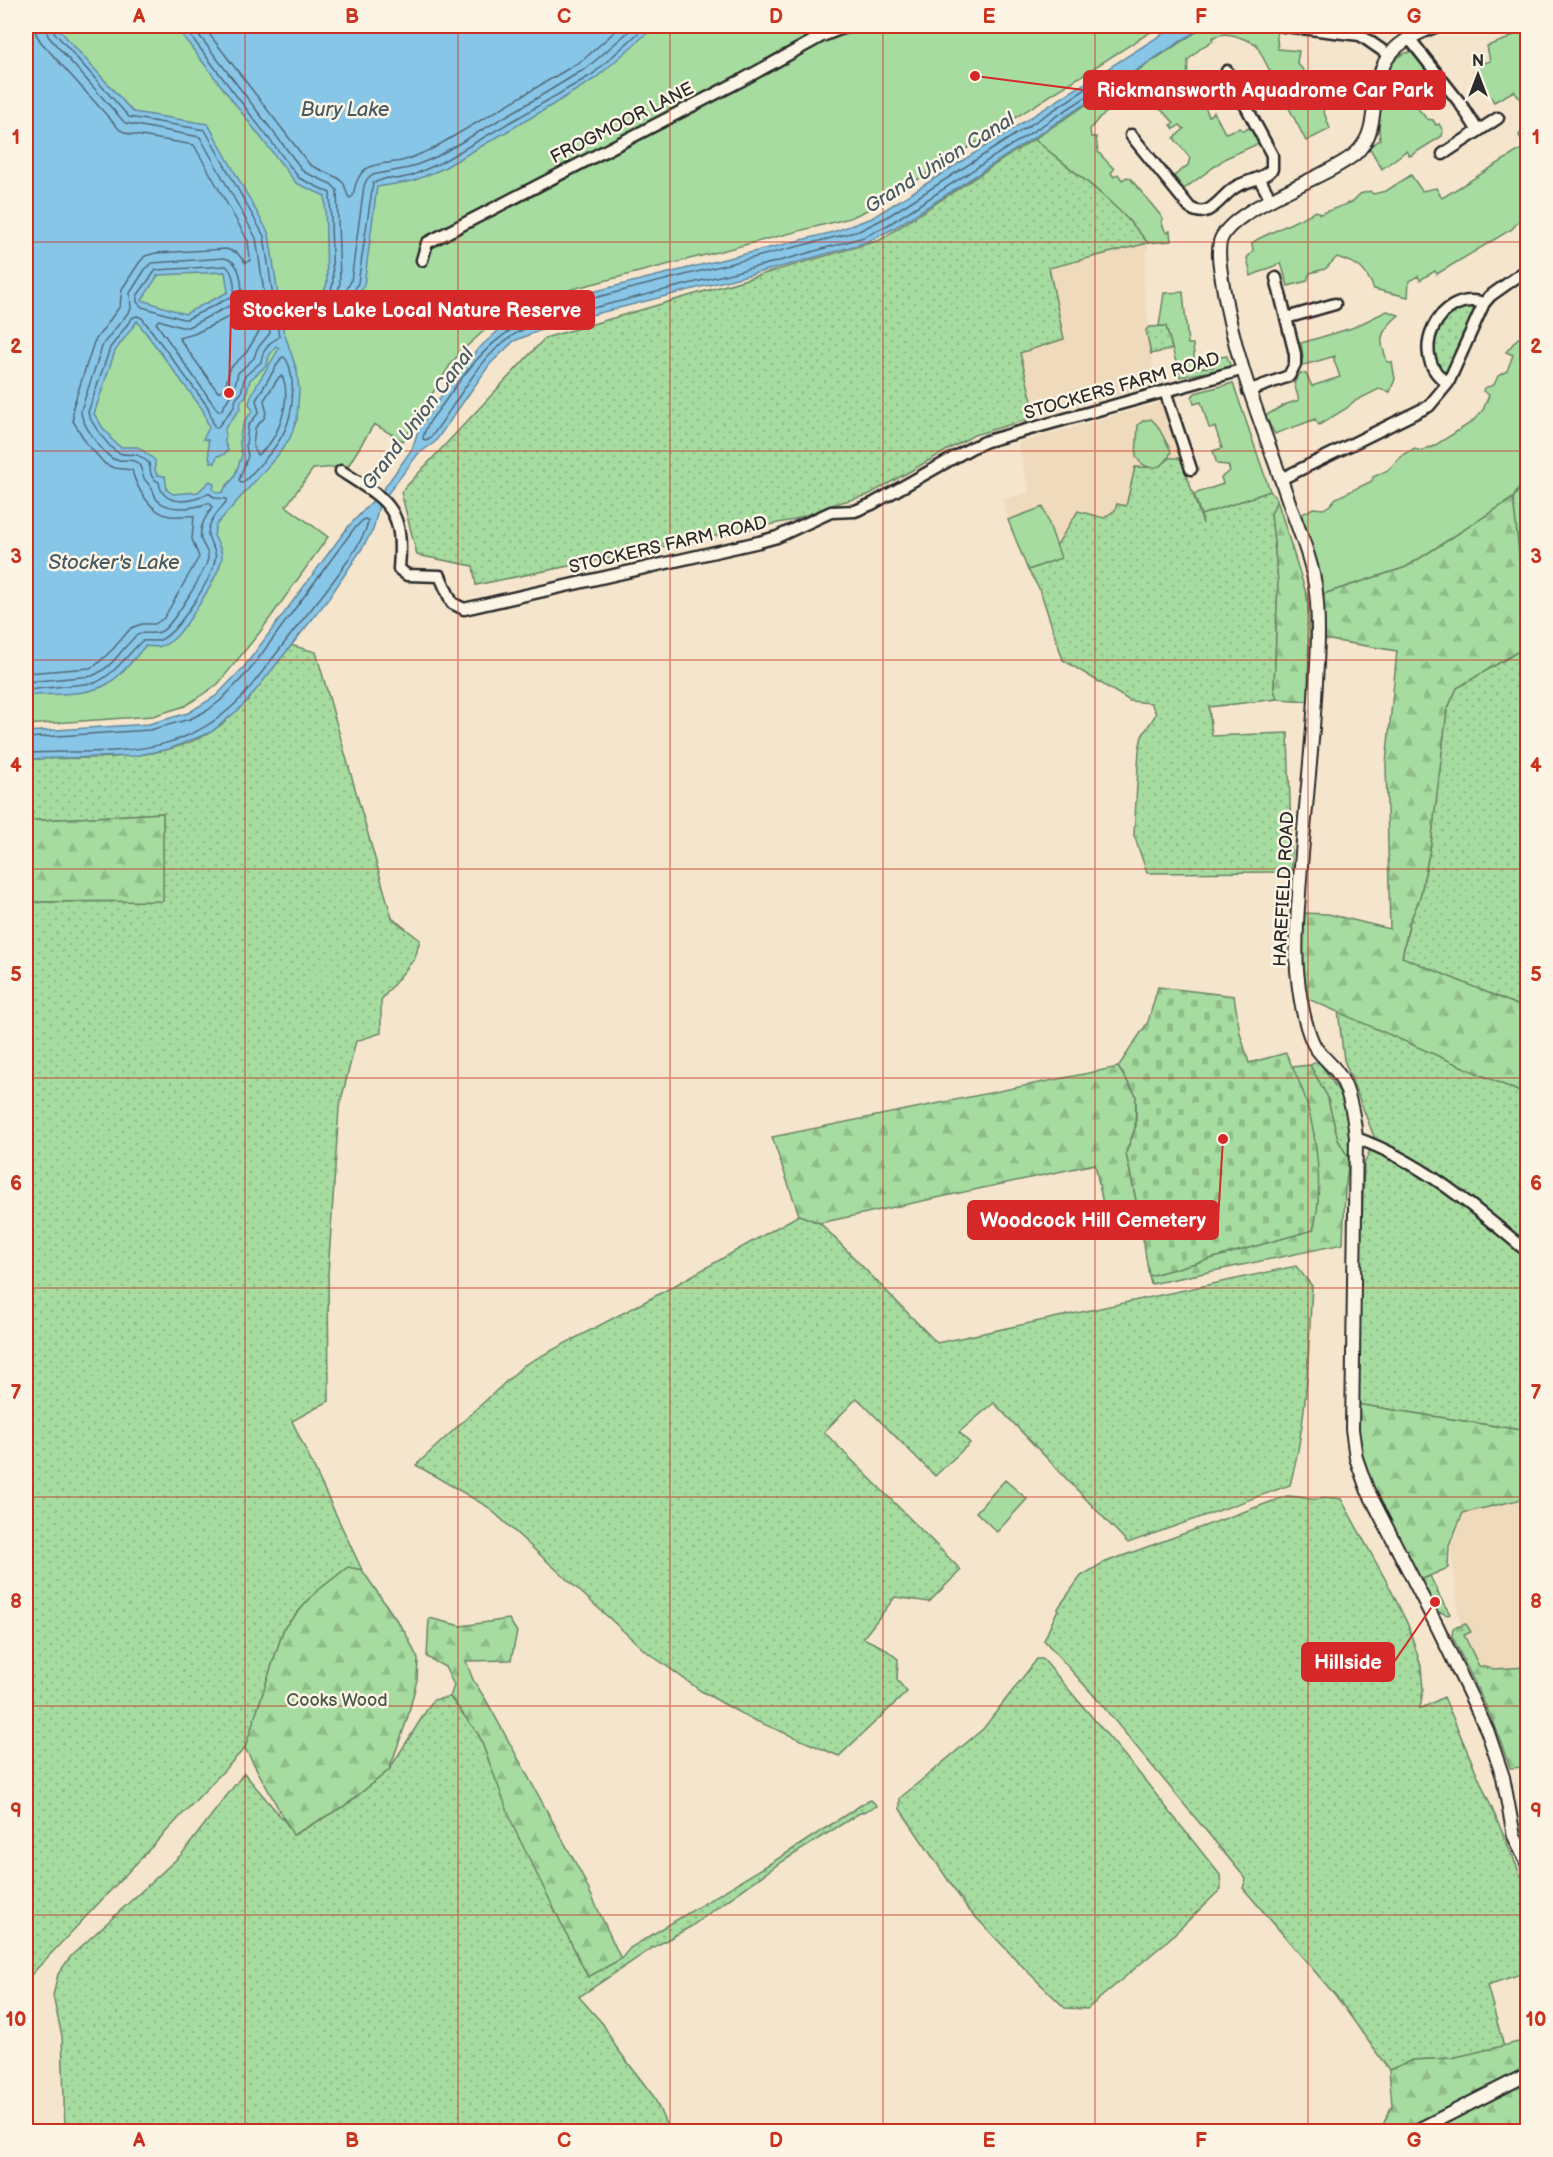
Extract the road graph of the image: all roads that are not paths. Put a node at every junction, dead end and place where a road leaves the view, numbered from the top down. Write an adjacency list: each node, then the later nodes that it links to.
1 (848, 26): 13 (street, FROGMOOR LANE)
2 (1284, 26): 5 (street)
3 (1436, 26): 4 (street, HAREFIELD ROAD)
4 (1409, 38): 5 (street, HAREFIELD ROAD); 8 (street)
5 (1389, 55): 12 (street, HAREFIELD ROAD)
6 (1227, 71): 11 (street)
7 (1498, 118): 8 (street)
8 (1478, 131): 10 (street)
9 (1131, 135): 11 (street)
10 (1443, 154)
11 (1259, 178): 12 (street)
12 (1271, 201): 19 (street, HAREFIELD ROAD)
13 (422, 260)
14 (1527, 269): 16 (street)
15 (1276, 278): 18 (street)
16 (1484, 303): 20 (street); 20 (street)
17 (1335, 304): 18 (street)
18 (1286, 318): 22 (street)
19 (1241, 370): 21 (street, STOCKERS FARM ROAD); 22 (street, HAREFIELD ROAD)
20 (1448, 383): 25 (street)
21 (1165, 391): 23 (street); 24 (street, STOCKERS FARM ROAD)
22 (1248, 391): 25 (street, HAREFIELD ROAD)
23 (1191, 469)
24 (341, 471)
25 (1281, 479): 26 (street, HAREFIELD ROAD)
26 (1356, 1138): 27 (street); 28 (street, HAREFIELD ROAD)
27 (1527, 1252)
28 (1527, 1865)
29 (1527, 2074): 30 (street)
30 (1414, 2132)

